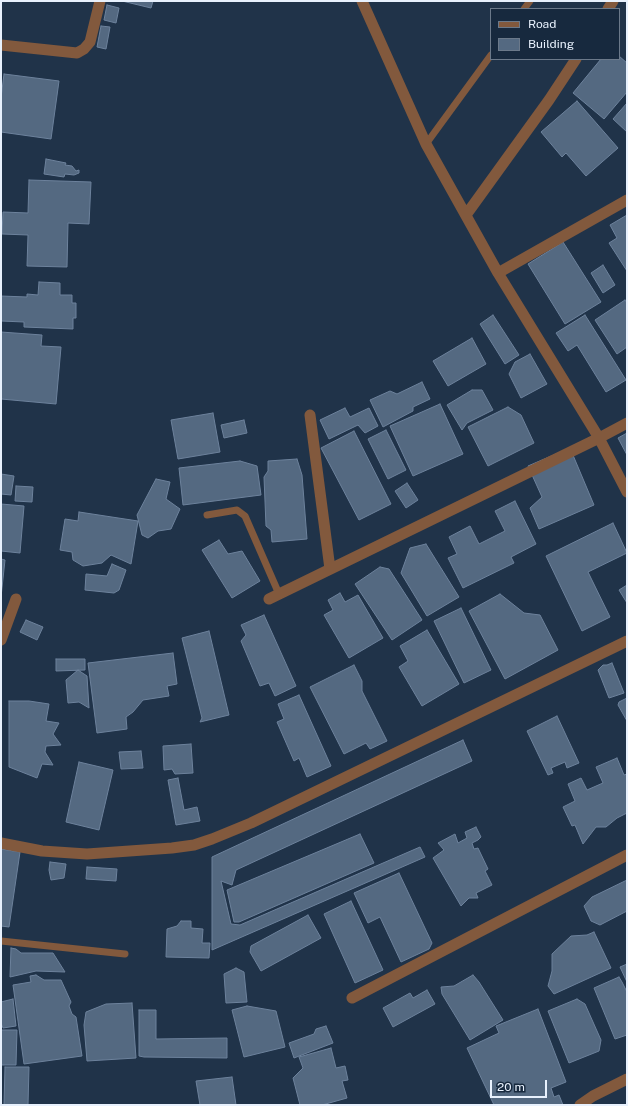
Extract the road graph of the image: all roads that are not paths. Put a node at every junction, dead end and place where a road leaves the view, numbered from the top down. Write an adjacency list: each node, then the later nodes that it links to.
1 (100, 1): 3 (street)
2 (362, 1): 6 (street)
3 (1, 45)
4 (490, 56): 6 (lane)
5 (575, 60): 8 (street)
6 (426, 144): 8 (street)
7 (627, 200): 9 (street)
8 (466, 215): 9 (street)
9 (498, 273): 12 (street)
10 (310, 415): 15 (street)
11 (627, 423): 12 (street)
12 (599, 438): 13 (street); 15 (street)
13 (627, 492)
14 (207, 515): 16 (lane)
15 (330, 569): 16 (street)
16 (274, 597)
17 (16, 599): 18 (street)
18 (1, 640)
19 (627, 641): 20 (street)
20 (1, 843)
21 (627, 855): 24 (street)
22 (1, 941): 23 (lane)
23 (125, 954)
24 (352, 998)
25 (627, 1079): 26 (street)
26 (580, 1105)

